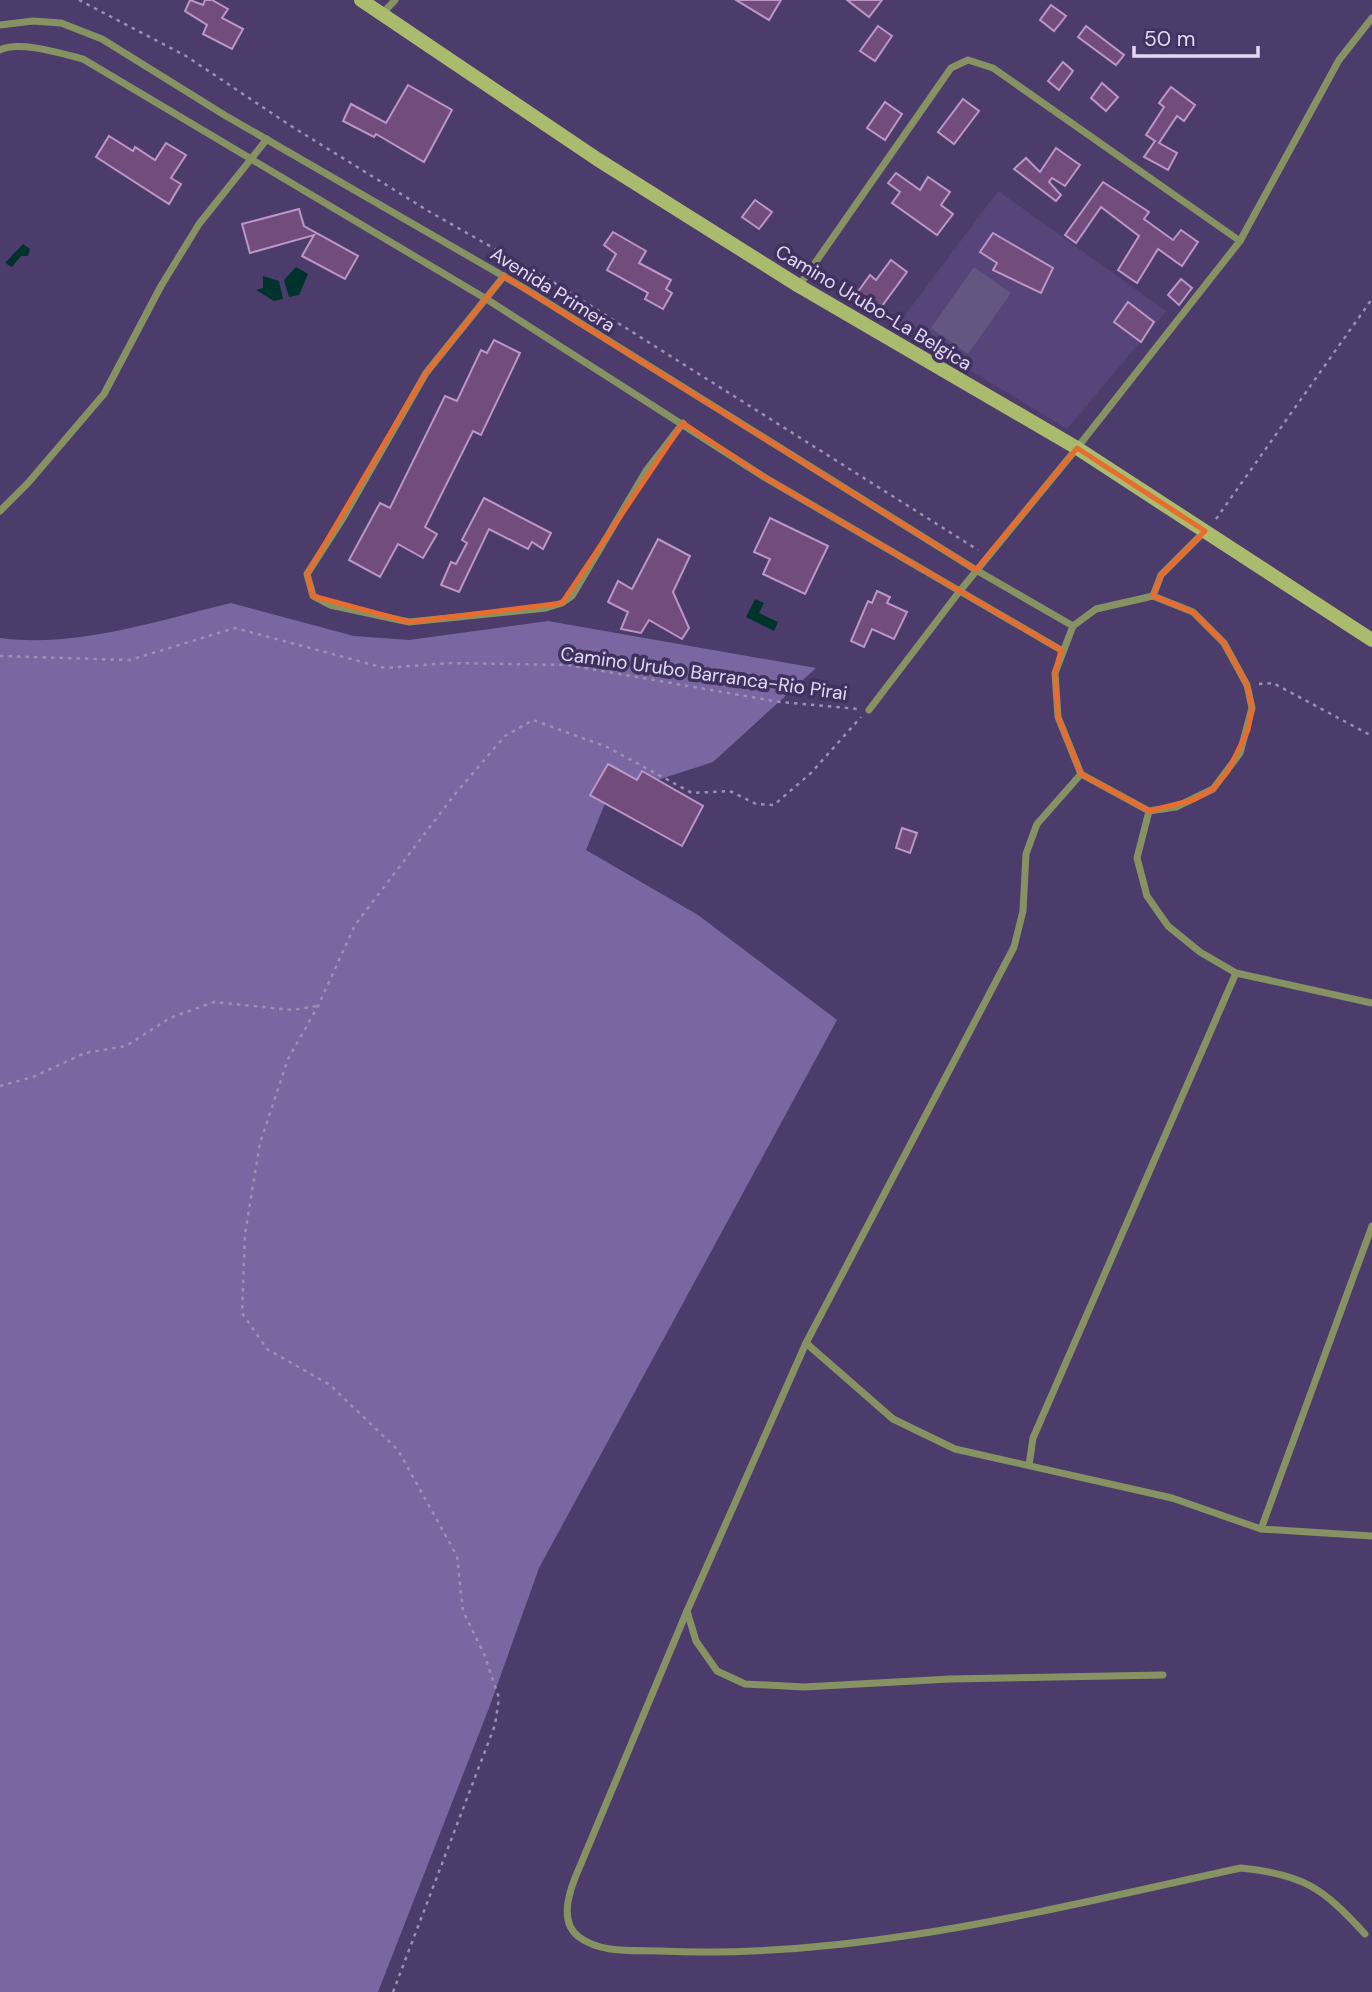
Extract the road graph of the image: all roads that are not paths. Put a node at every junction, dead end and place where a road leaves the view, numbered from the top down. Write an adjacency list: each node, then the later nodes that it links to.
1 (361, 0): 3 (main road, Camino Urubo-La Belgica)
2 (396, 0): 3 (street)
3 (381, 14): 11 (main road, Camino Urubo-La Belgica)
4 (1372, 18): 9 (street)
5 (0, 25): 7 (street, Avenida Primera)
6 (0, 50): 8 (street)
7 (267, 139): 8 (street); 10 (street, Avenida Primera)
8 (252, 160): 12 (street); 15 (street)
9 (1240, 241): 11 (street); 14 (street)
10 (504, 276): 12 (street); 17 (street, Avenida Primera)
11 (799, 286): 14 (main road, Camino Urubo-La Belgica)
12 (488, 300): 13 (street); 13 (street)
13 (683, 423): 18 (street)
14 (1077, 448): 16 (main road, Camino Urubo-La Belgica); 17 (street)
15 (0, 511)
16 (1205, 531): 19 (street); 21 (main road, Camino Urubo-La Belgica)
17 (976, 570): 18 (street); 20 (street, Avenida Primera)
18 (959, 592): 22 (street); 23 (street)
19 (1153, 596): 20 (street); 25 (street)
20 (1073, 626): 22 (street)
21 (1372, 640)
22 (1061, 650): 24 (street)
23 (869, 710)
24 (1081, 774): 25 (street); 29 (street)
25 (1149, 811): 26 (street)
26 (1236, 973): 27 (street); 30 (street)
27 (1372, 1003)
28 (1372, 1226): 31 (street)
29 (806, 1343): 30 (street); 33 (street)
30 (1029, 1465): 31 (street)
31 (1261, 1529): 32 (street)
32 (1372, 1536)
33 (687, 1611): 34 (street); 35 (street)
34 (1163, 1675)
35 (1365, 1934)

